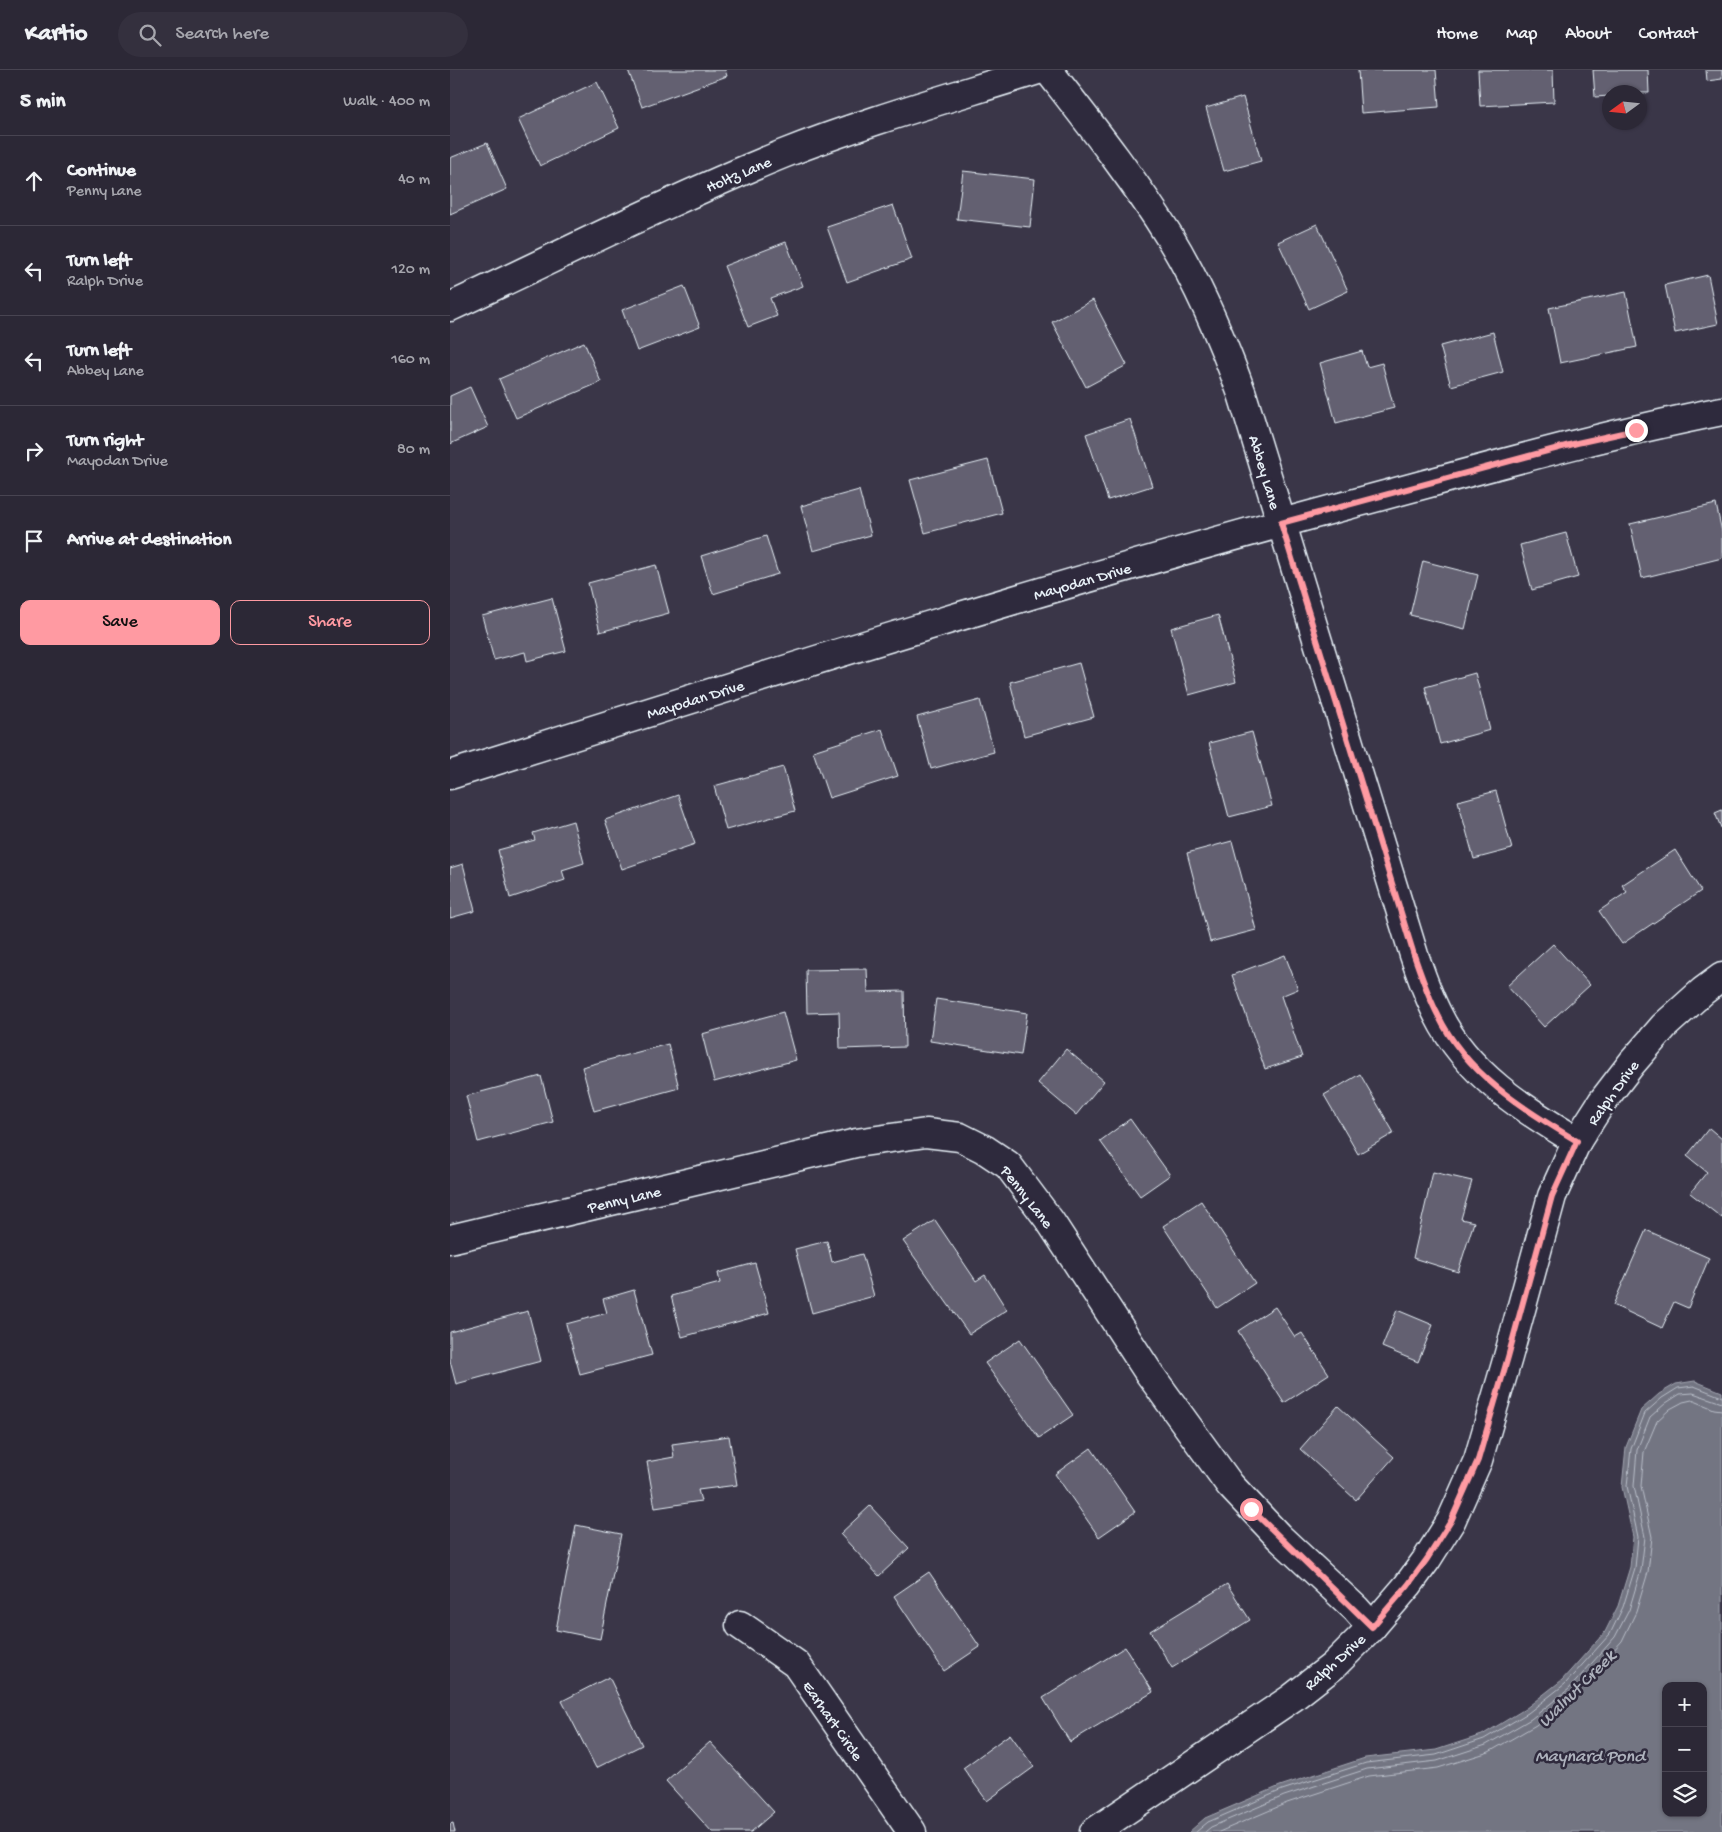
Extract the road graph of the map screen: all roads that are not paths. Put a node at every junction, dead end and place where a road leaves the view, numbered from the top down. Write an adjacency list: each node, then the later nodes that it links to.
1 (1038, 70): 3 (street, Holtz Lane)
2 (1048, 70): 5 (street, Abbey Lane)
3 (450, 306)
4 (1722, 412): 5 (street, Mayodan Drive)
5 (1281, 523): 6 (street, Mayodan Drive); 8 (street, Abbey Lane)
6 (450, 775)
7 (1722, 978): 8 (street, Ralph Drive)
8 (1577, 1141): 11 (street, Ralph Drive)
9 (450, 1240): 11 (street, Penny Lane)
10 (740, 1625): 12 (street, Earhart Circle)
11 (1372, 1627): 13 (street, Ralph Drive)
12 (912, 1832)
13 (1094, 1832)

